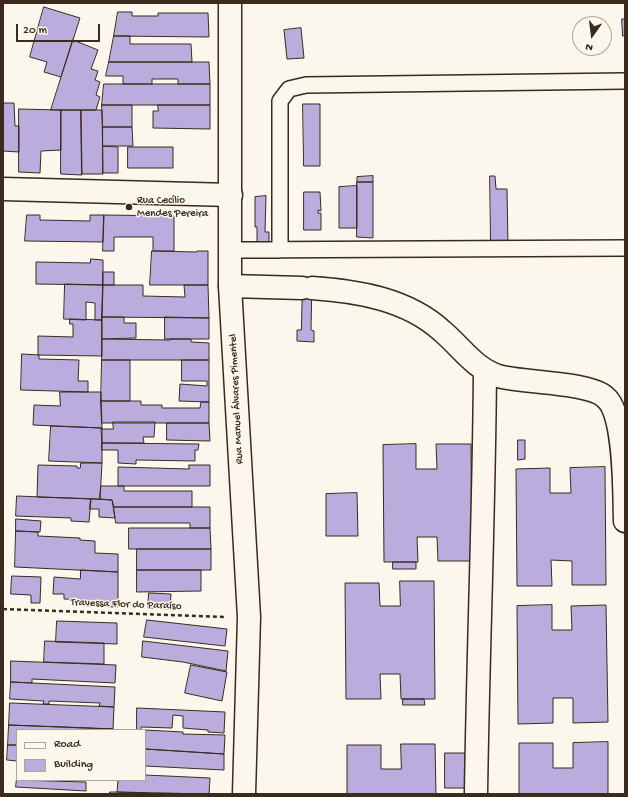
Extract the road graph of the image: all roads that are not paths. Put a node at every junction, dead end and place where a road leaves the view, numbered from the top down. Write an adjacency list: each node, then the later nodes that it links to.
1 (230, 3): 5 (street, Rua Manuel Álvares Pimentel)
2 (625, 81): 8 (lane)
3 (3, 189): 4 (street); 5 (street)
4 (3, 196)
5 (231, 196): 7 (street, Rua Manuel Álvares Pimentel)
6 (625, 248): 8 (lane)
7 (230, 250): 8 (lane); 9 (street, Rua Manuel Álvares Pimentel)
8 (280, 250)
9 (230, 286): 10 (street); 12 (street, Rua Manuel Álvares Pimentel)
10 (485, 370): 11 (street); 13 (street)
11 (625, 521)
12 (244, 794)
13 (476, 794)

